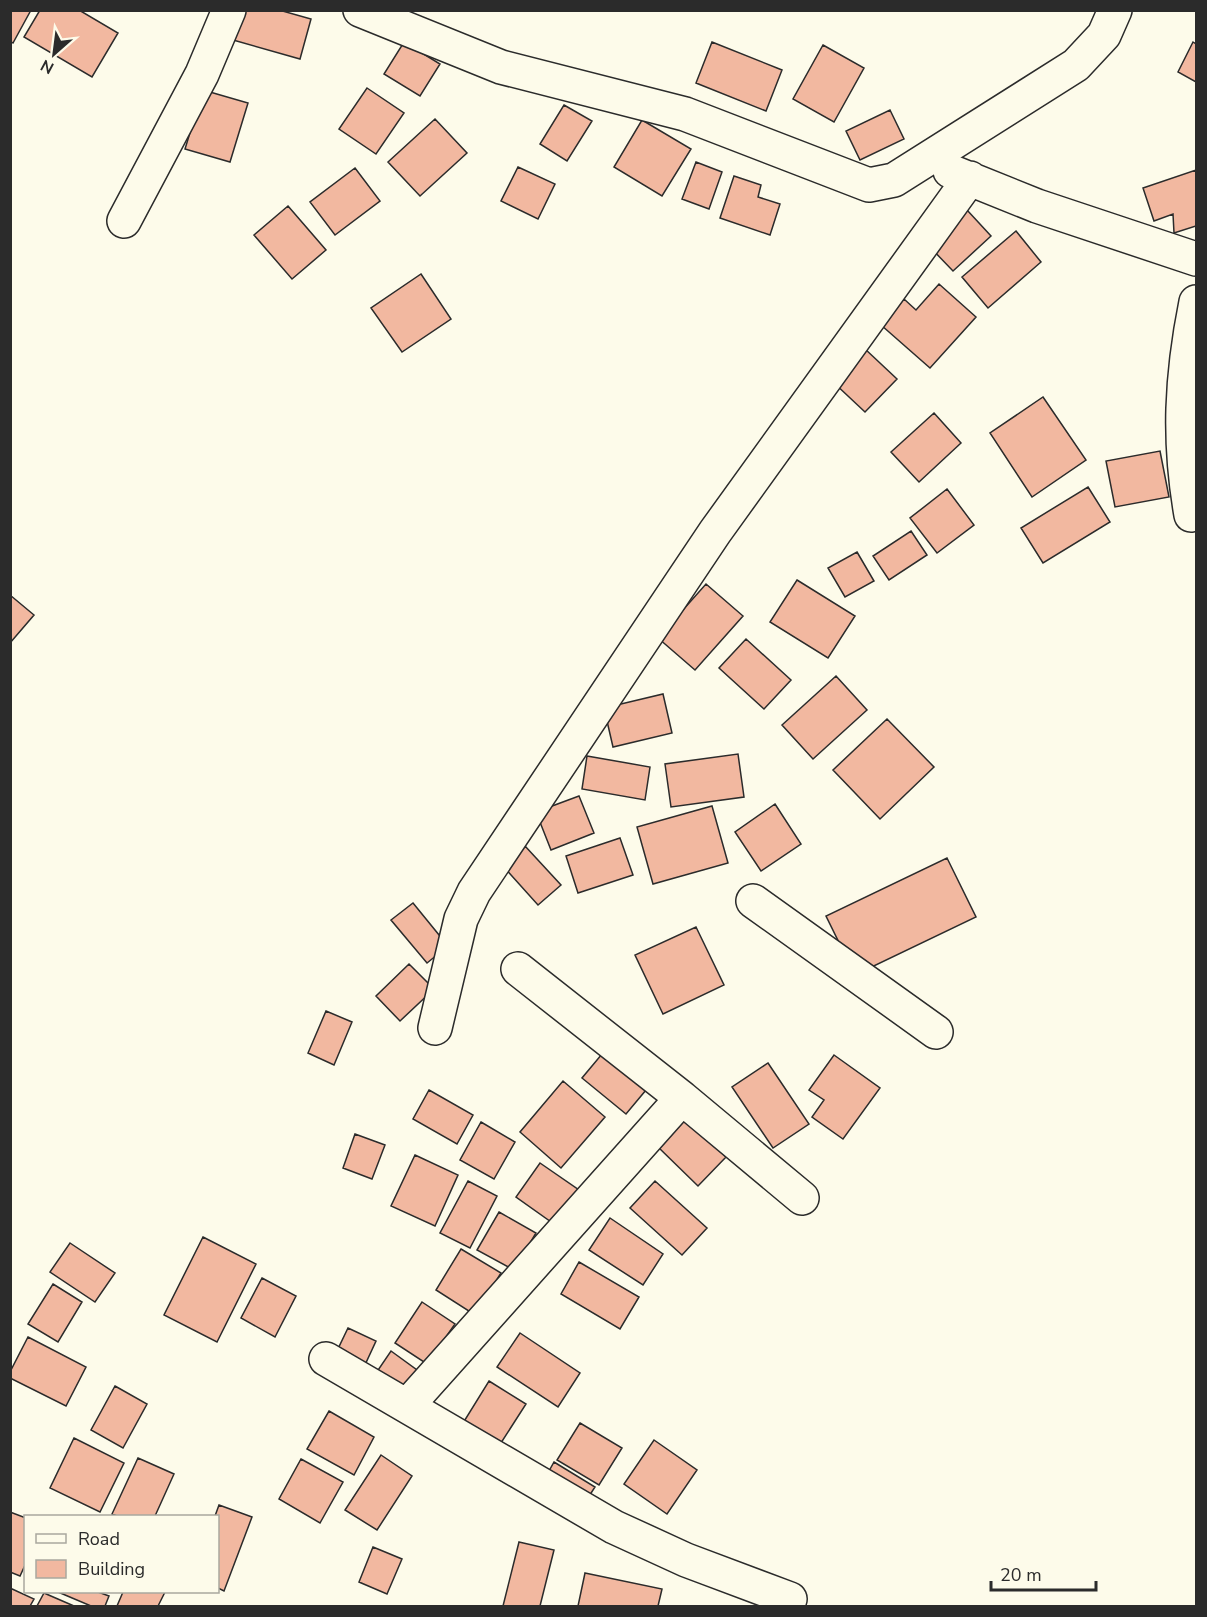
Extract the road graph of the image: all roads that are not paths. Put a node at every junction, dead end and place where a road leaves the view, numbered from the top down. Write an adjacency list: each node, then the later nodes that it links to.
1 (229, 10): 6 (street)
2 (360, 10): 4 (street)
3 (1115, 10): 4 (street)
4 (921, 162): 5 (street)
5 (970, 178): 7 (street); 12 (street)
6 (124, 220)
7 (1197, 259)
8 (1197, 302): 9 (street)
9 (1191, 515)
10 (753, 901): 13 (street)
11 (518, 969): 14 (street)
12 (435, 1028)
13 (936, 1032)
14 (682, 1098): 15 (street); 17 (street)
15 (802, 1198)
16 (326, 1359): 17 (street)
17 (407, 1406): 18 (street)
18 (790, 1599)

